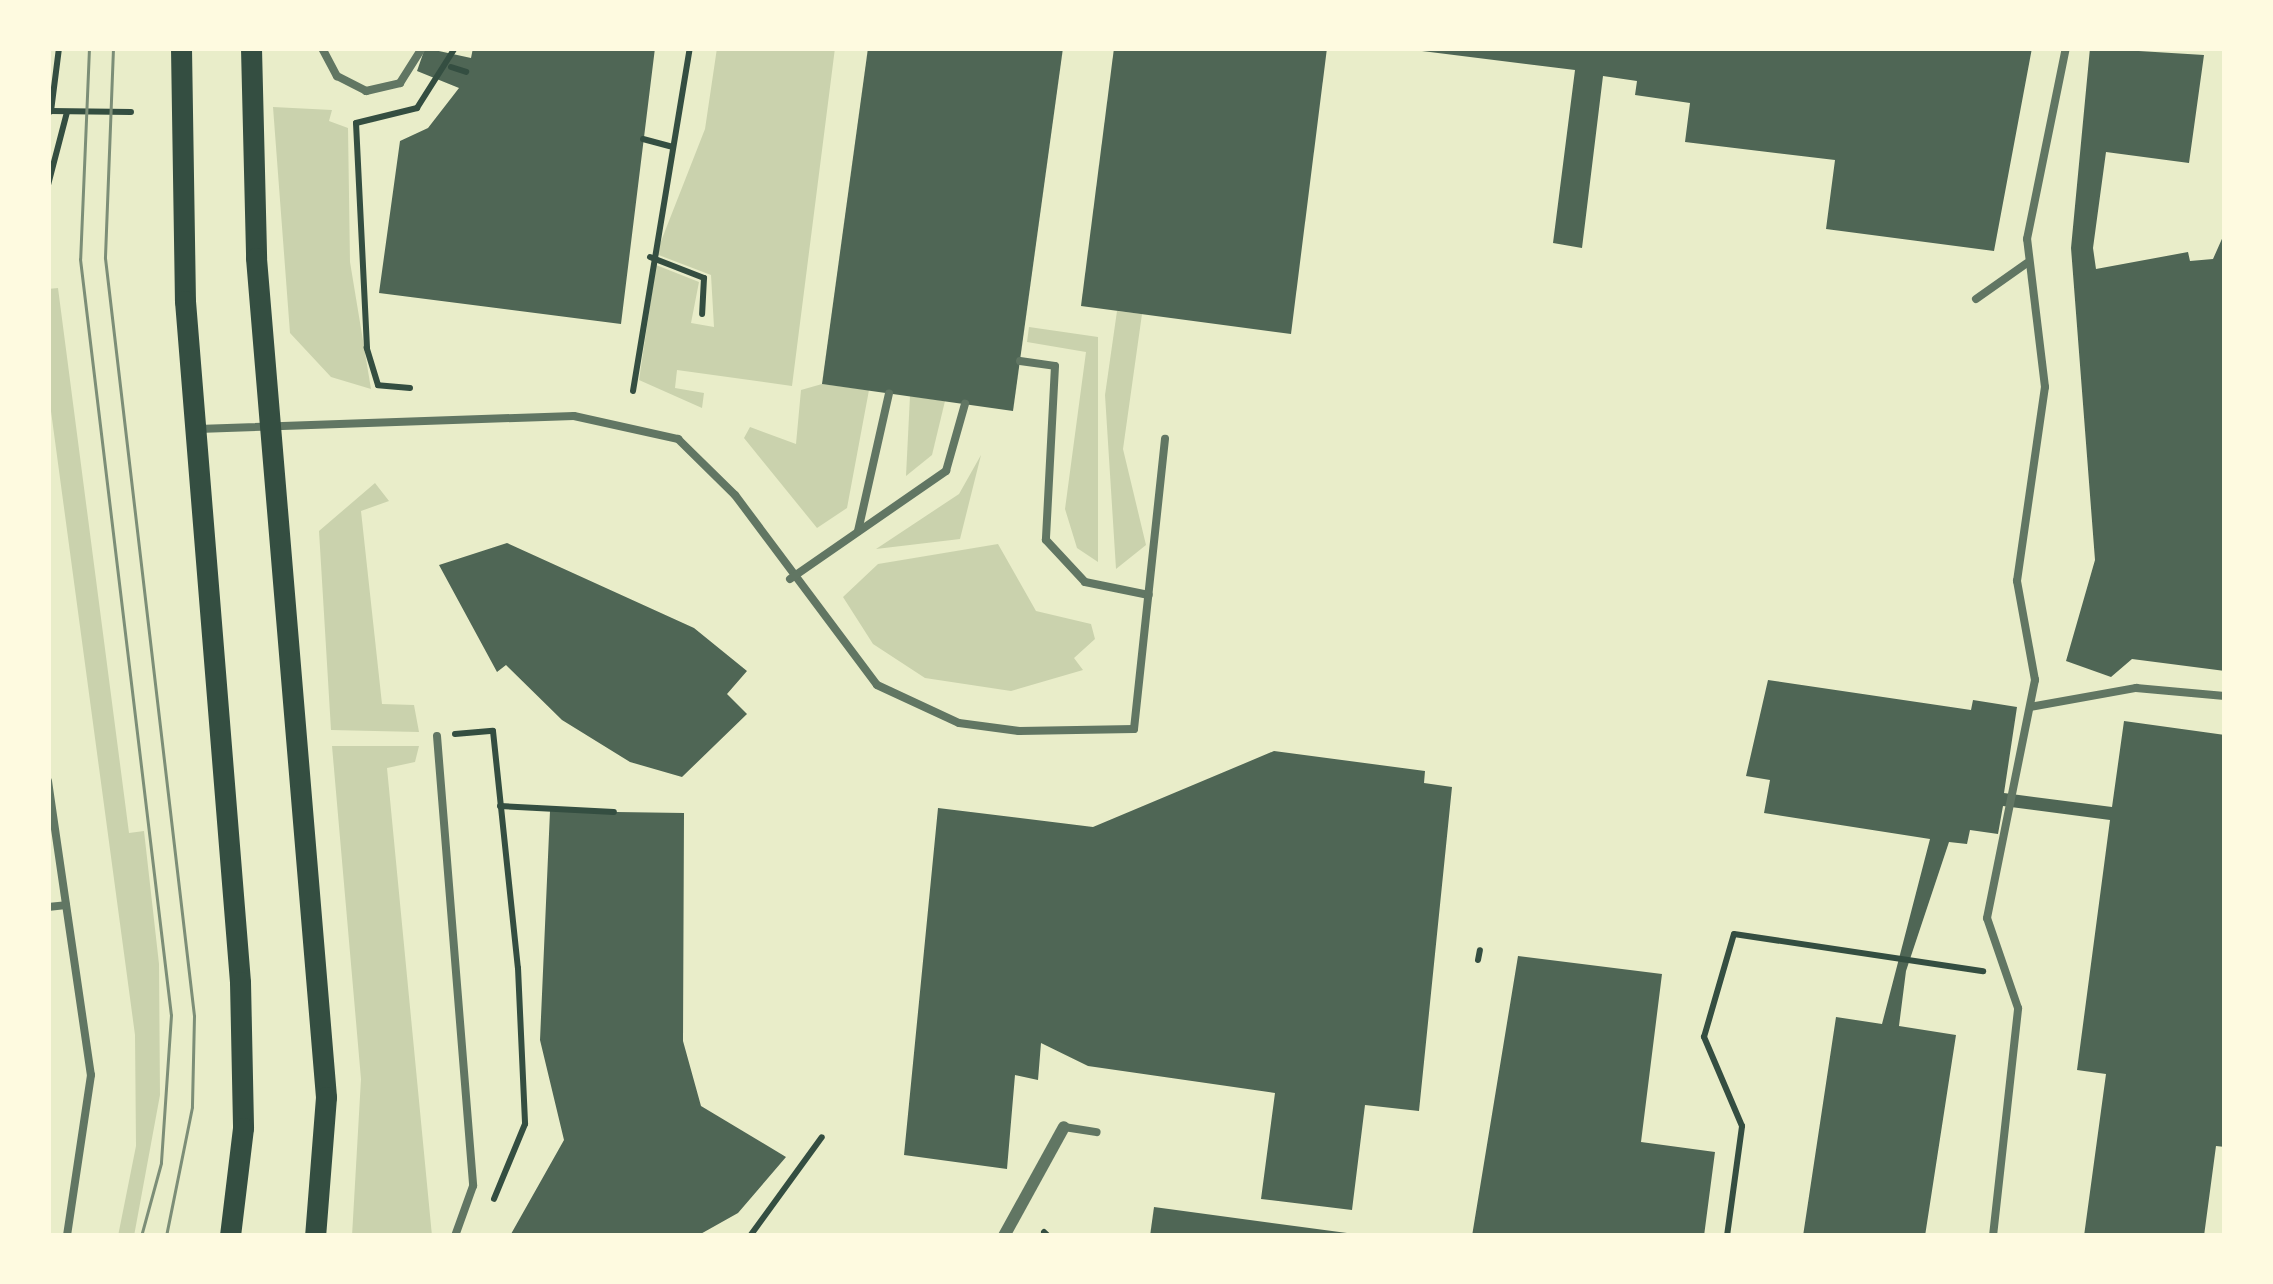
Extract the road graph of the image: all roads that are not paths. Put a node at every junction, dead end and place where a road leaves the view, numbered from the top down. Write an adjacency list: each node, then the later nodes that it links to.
1 (181, 48): 12 (main road)
2 (251, 48): 11 (main road)
3 (322, 48): 4 (lane)
4 (422, 48)
5 (2066, 48): 6 (lane)
6 (2027, 263): 7 (lane); 18 (lane)
7 (1976, 299)
8 (1020, 361): 16 (lane)
9 (890, 393): 14 (lane)
10 (965, 404): 14 (lane)
11 (272, 428): 12 (lane); 15 (lane); 27 (main road)
12 (197, 429): 26 (main road)
13 (1165, 439): 16 (lane)
14 (858, 531): 15 (lane)
15 (790, 579): 16 (lane)
16 (1149, 595)
17 (2225, 697): 18 (lane)
18 (2030, 707): 30 (lane)
19 (437, 736): 28 (lane)
20 (48, 781): 21 (lane)
21 (66, 905): 22 (lane); 25 (lane)
22 (48, 907)
23 (1064, 1127): 24 (lane); 29 (street)
24 (1096, 1132)
25 (67, 1236)
26 (230, 1236)
27 (315, 1236)
28 (454, 1236)
29 (1004, 1236)
30 (1993, 1236)

